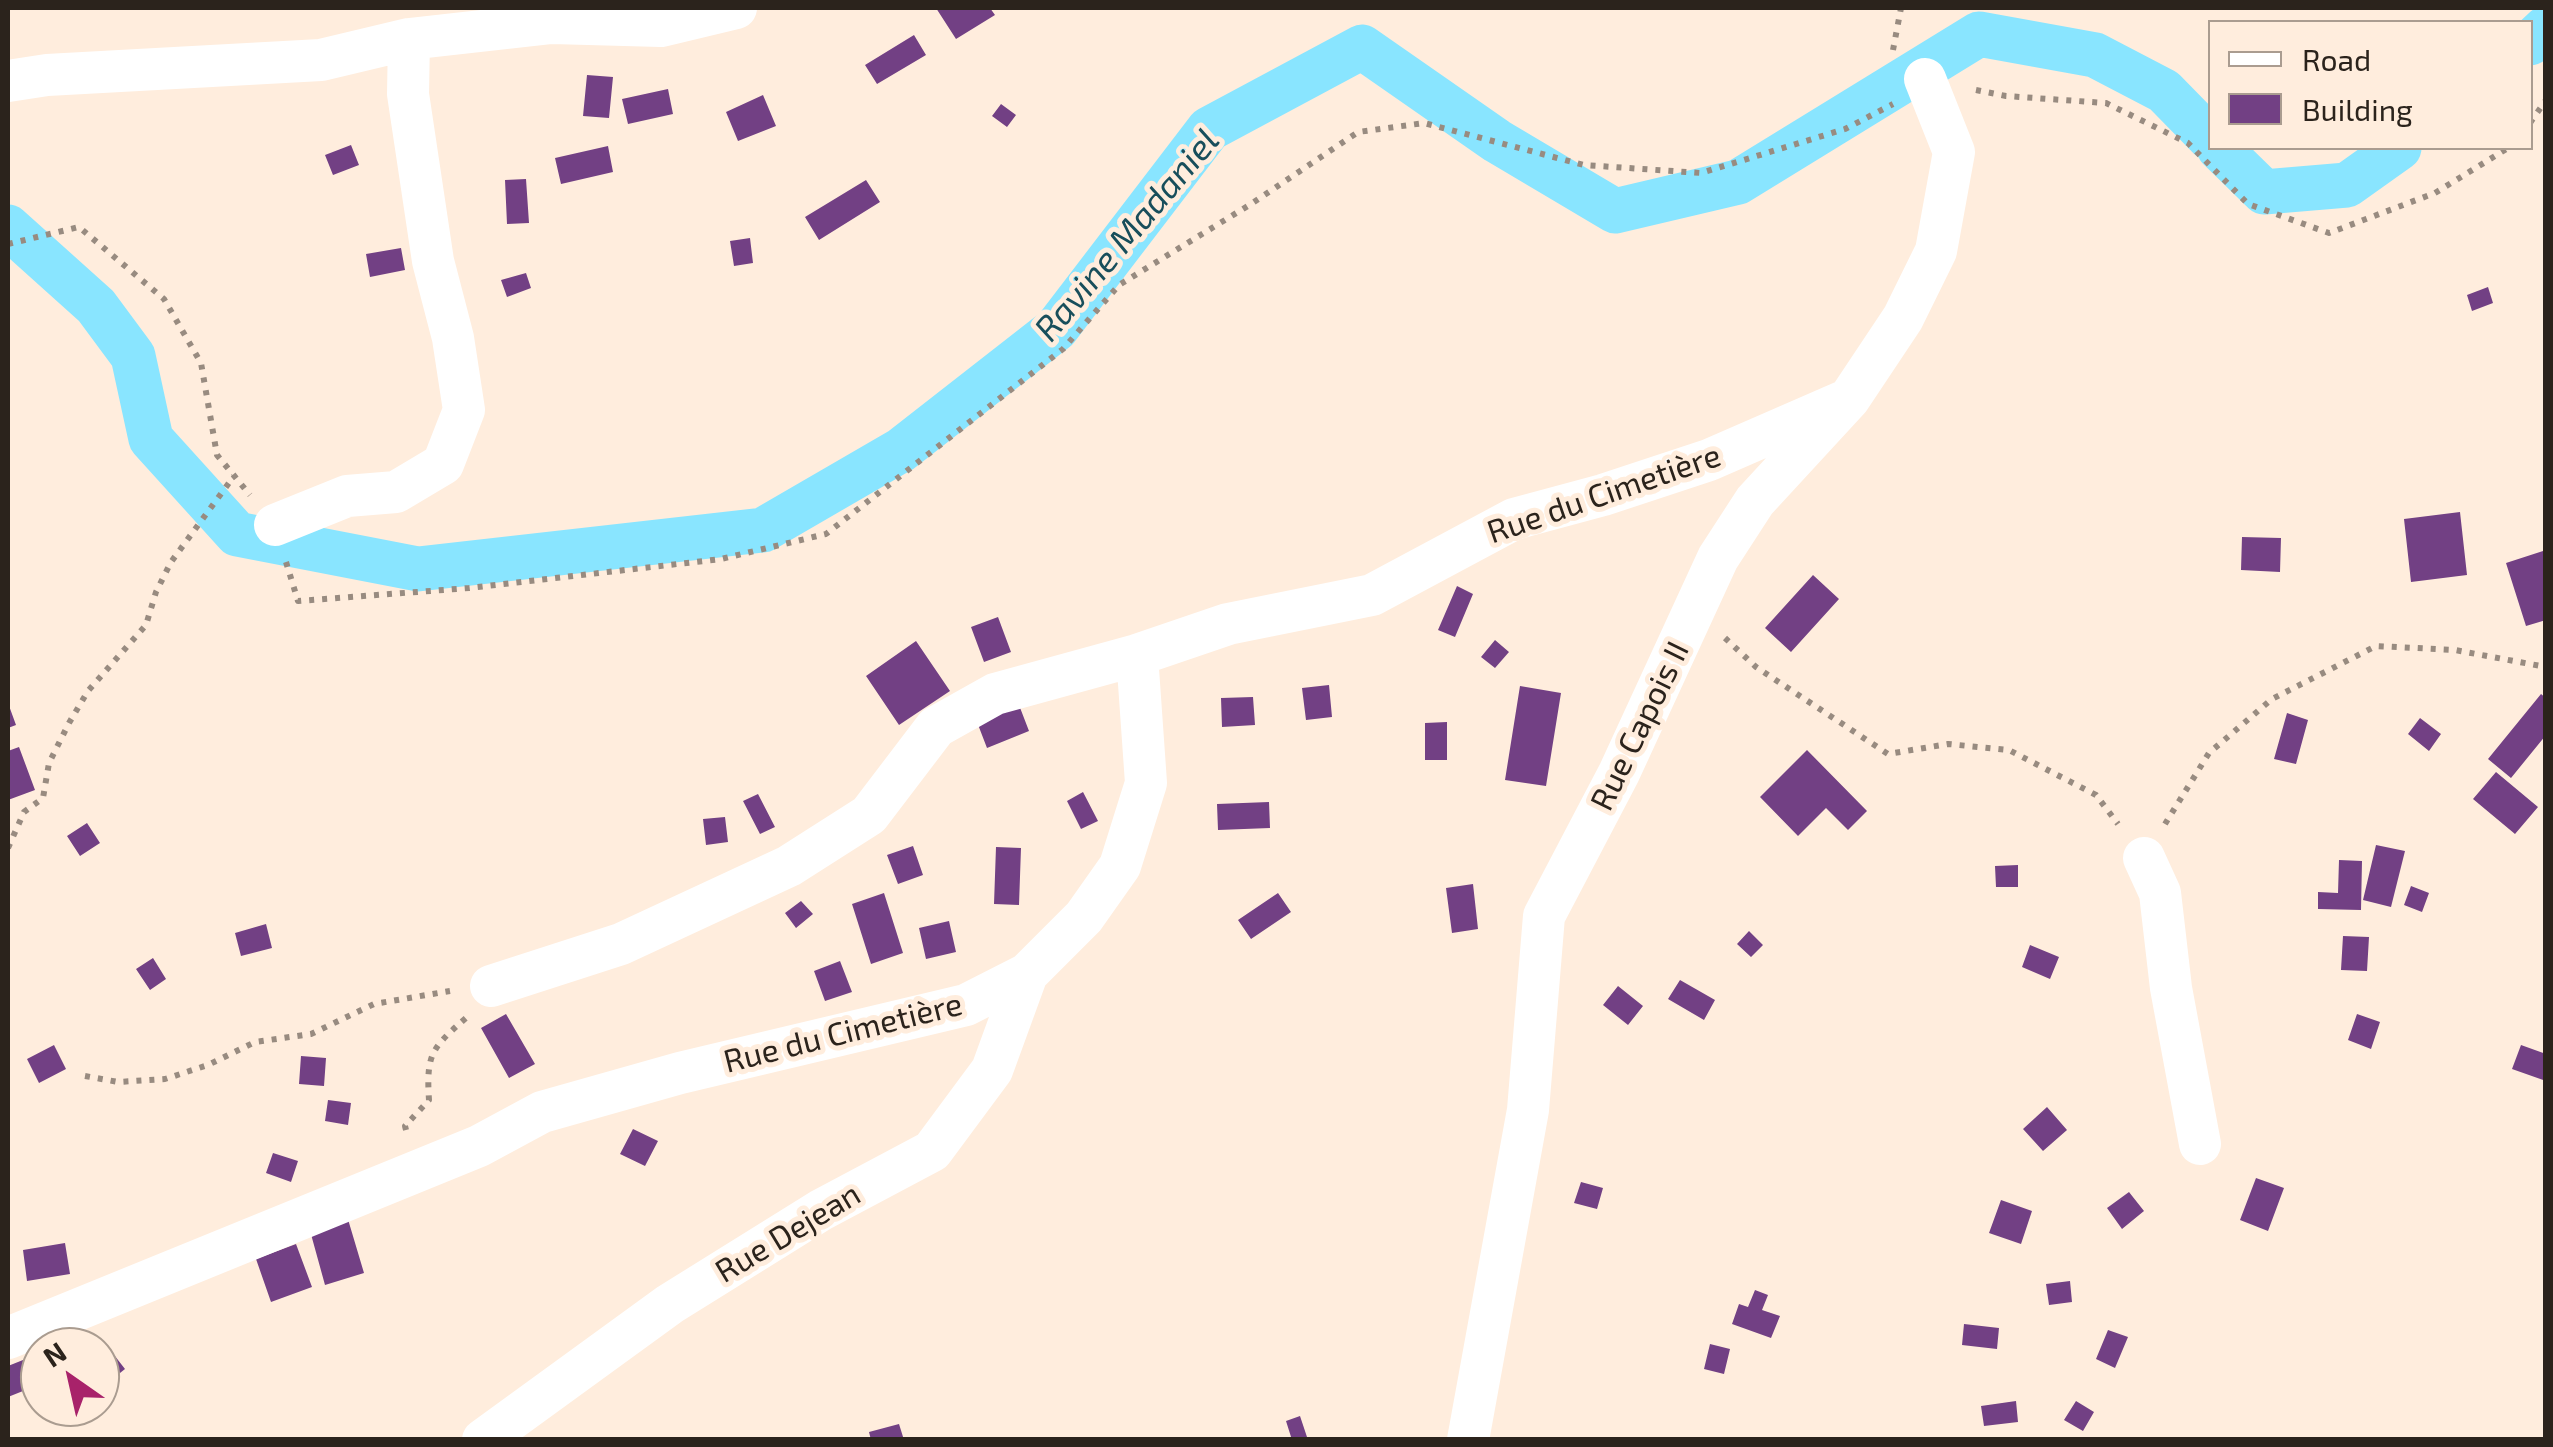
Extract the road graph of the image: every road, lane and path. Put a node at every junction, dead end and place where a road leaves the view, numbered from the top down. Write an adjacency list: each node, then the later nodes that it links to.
1 (736, 8): 2 (street)
2 (409, 39): 4 (street); 9 (street)
3 (1924, 79): 5 (path); 7 (street, Rue Capois II); 9 (path)
4 (8, 80)
5 (2505, 150)
6 (8, 244): 8 (path)
7 (1849, 399): 10 (street, Rue Capois II); 11 (street, Rue du Cimetière)
8 (234, 476): 9 (path); 13 (path)
9 (275, 525)
10 (1695, 609): 14 (path); 22 (street, Rue Capois II)
11 (1137, 655): 15 (street, Rue du Cimetière); 16 (street)
12 (2546, 666): 14 (path)
13 (8, 848)
14 (2144, 858): 18 (street)
15 (1027, 974): 19 (street, Rue du Cimetière); 21 (street, Rue Dejean)
16 (490, 986): 17 (path); 19 (path)
17 (85, 1076)
18 (2200, 1144)
19 (402, 1176): 20 (street, Rue du Cimetière)
20 (8, 1338)
21 (483, 1440)
22 (1468, 1440)

